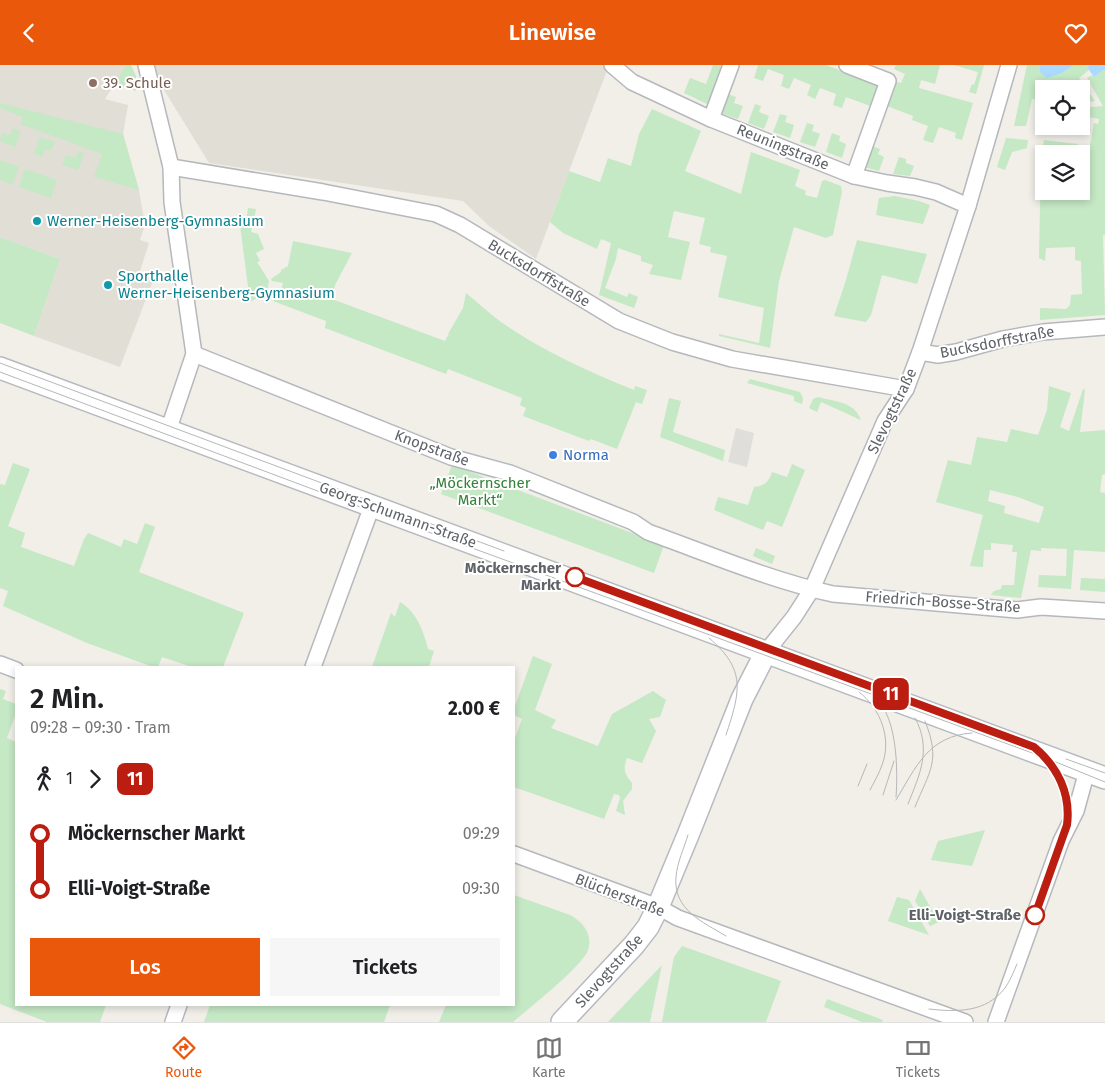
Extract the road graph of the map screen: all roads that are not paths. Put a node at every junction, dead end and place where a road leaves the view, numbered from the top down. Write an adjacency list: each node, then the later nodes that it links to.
1 (146, 65): 7 (street)
2 (612, 65): 6 (street, Reuningstraße)
3 (731, 65): 6 (street)
4 (847, 65): 8 (street)
5 (1009, 65): 9 (street, Slevogtstraße)
6 (711, 119): 8 (street, Reuningstraße)
7 (171, 167): 12 (street); 14 (street, Bucksdorffstraße)
8 (854, 176): 9 (street, Reuningstraße)
9 (968, 206): 11 (street, Slevogtstraße)
10 (1105, 327): 11 (street, Bucksdorffstraße)
11 (920, 352): 14 (street, Slevogtstraße)
12 (194, 354): 15 (street); 17 (street, Knopstraße)
13 (0, 368): 15 (main road, Georg-Schumann-Straße)
14 (906, 389): 17 (street, Slevogtstraße)
15 (168, 431): 16 (main road, Georg-Schumann-Straße)
16 (372, 506): 19 (main road, Georg-Schumann-Straße); 21 (street)
17 (812, 589): 18 (street, Friedrich-Bosse-Straße); 19 (street, Slevogtstraße)
18 (1105, 611)
19 (766, 652): 23 (main road, Georg-Schumann-Straße); 25 (main road, Slevogtstraße)
20 (0, 664): 22 (street)
21 (313, 666)
22 (15, 670)
23 (1096, 774): 30 (street)
24 (515, 854): 25 (street, Blücherstraße)
25 (658, 907): 28 (main road, Slevogtstraße); 29 (street, Blücherstraße)
26 (179, 1006): 27 (street)
27 (173, 1022)
28 (562, 1022)
29 (965, 1022)
30 (996, 1022)

